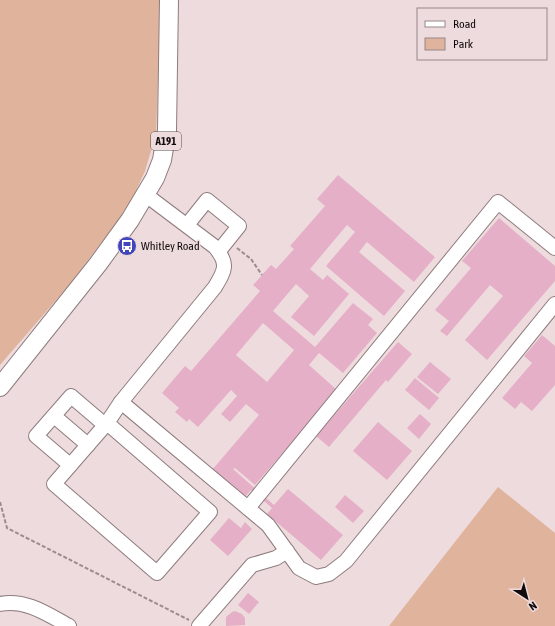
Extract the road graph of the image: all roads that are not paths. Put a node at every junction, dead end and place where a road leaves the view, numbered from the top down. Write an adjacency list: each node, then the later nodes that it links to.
1 (169, 0): 2 (main road, A191)
2 (146, 195): 3 (street); 7 (main road, A191)
3 (187, 225): 4 (street); 4 (street)
4 (223, 246): 8 (street)
5 (555, 248): 13 (street)
6 (555, 304): 14 (street)
7 (0, 387)
8 (121, 402): 10 (street); 13 (street)
9 (54, 416): 10 (street); 11 (street); 12 (street)
10 (106, 424): 11 (street); 12 (street)
11 (88, 445): 12 (street)
12 (70, 465)
13 (248, 508): 14 (street)
14 (287, 551): 17 (street)
15 (0, 604): 16 (street)
16 (68, 626)
17 (199, 626)

